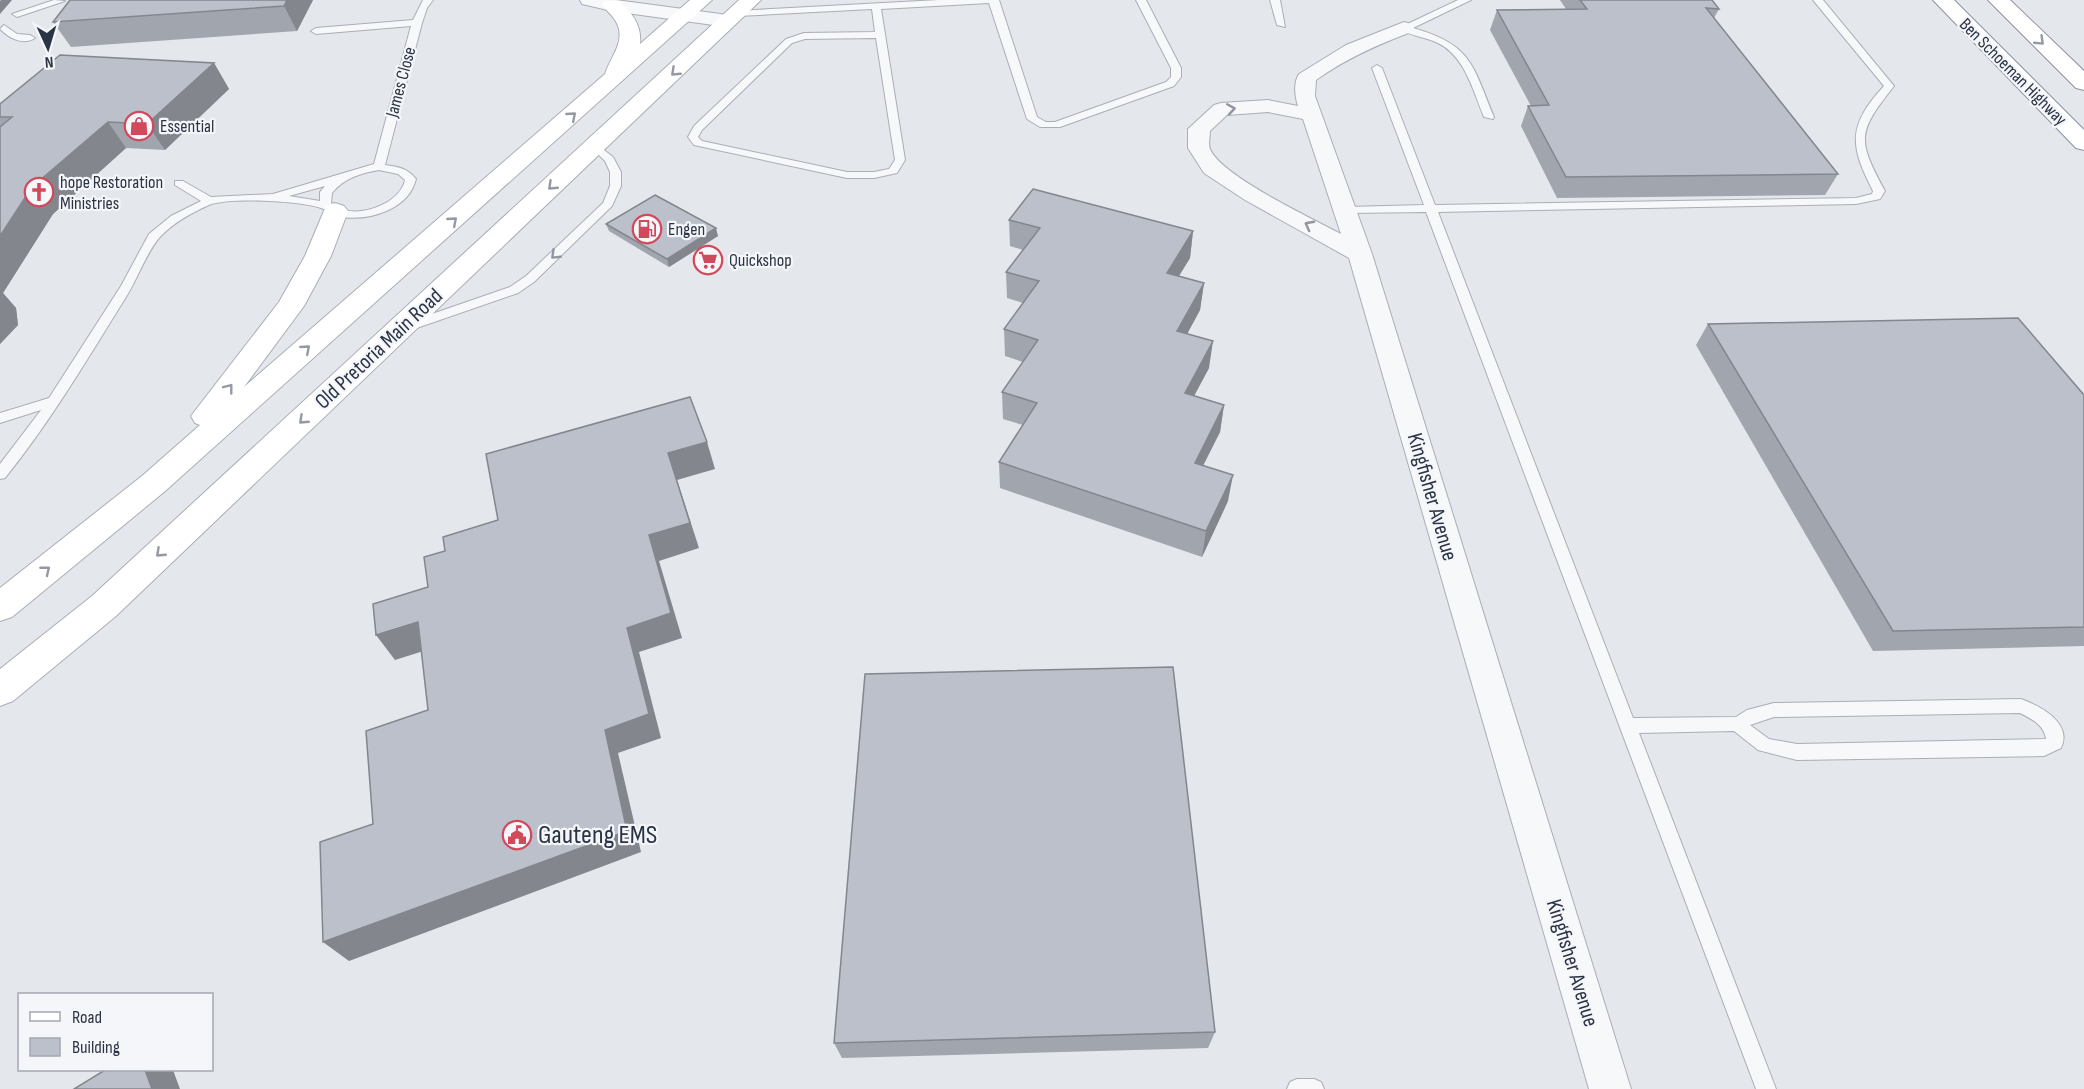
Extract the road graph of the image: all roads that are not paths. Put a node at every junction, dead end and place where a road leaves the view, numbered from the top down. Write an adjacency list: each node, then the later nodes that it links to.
1 (428, 0): 19 (lane, James Close)
2 (589, 0): 13 (street)
3 (702, 0): 18 (main road, Old Pretoria Main Road)
4 (863, 0): 15 (lane)
5 (994, 0): 6 (lane); 14 (lane)
6 (1141, 0)
7 (1275, 0): 20 (lane)
8 (1466, 0): 22 (lane, Kingfisher Avenue)
9 (1818, 0): 39 (lane)
10 (1943, 0): 31 (main road, Ben Schoeman Highway)
11 (1998, 0): 27 (main road, Ben Schoeman Highway, one-way to 27)
12 (60, 1): 17 (lane)
13 (612, 5): 18 (street); 28 (main road)
14 (876, 6): 15 (lane); 24 (lane)
15 (849, 7): 16 (lane)
16 (739, 11): 18 (street); 32 (main road, Old Pretoria Main Road, one-way to 32)
17 (17, 14)
18 (685, 15): 28 (main road, Old Pretoria Main Road)
19 (417, 23): 23 (lane); 33 (lane, James Close)
20 (1282, 25)
21 (4, 28): 25 (lane)
22 (1404, 28): 29 (street, Kingfisher Avenue); 30 (lane)
23 (316, 31)
24 (881, 35): 24 (lane)
25 (30, 38)
26 (1377, 68): 39 (lane)
27 (2084, 83)
28 (606, 87): 46 (main road, Old Pretoria Main Road, one-way to 28)
29 (1312, 115): 40 (street, Kingfisher Avenue); 41 (street, one-way to 29)
30 (1489, 117)
31 (2084, 143)
32 (595, 146): 42 (main road, Old Pretoria Main Road, one-way to 42); 42 (lane, one-way to 42)
33 (379, 167): 34 (lane); 38 (lane)
34 (338, 179): 36 (lane); 38 (lane)
35 (179, 183): 37 (lane)
36 (273, 197): 37 (lane); 38 (lane)
37 (209, 201): 43 (lane)
38 (330, 208): 46 (main road, one-way to 38)
39 (1432, 208): 40 (lane); 50 (lane)
40 (1347, 210): 41 (street, Kingfisher Avenue)
41 (1360, 254): 53 (street, Kingfisher Avenue)
42 (400, 329): 48 (main road, Old Pretoria Main Road, one-way to 48)
43 (54, 401): 44 (lane); 45 (lane)
44 (0, 418)
45 (0, 474)
46 (153, 483): 47 (main road, Old Pretoria Main Road, one-way to 46)
47 (0, 607)
48 (0, 690)
49 (1738, 724): 49 (lane); 50 (lane)
50 (1628, 726): 54 (lane)
51 (1297, 1089): 52 (lane)
52 (1314, 1089)
53 (1610, 1089)
54 (1766, 1089)

